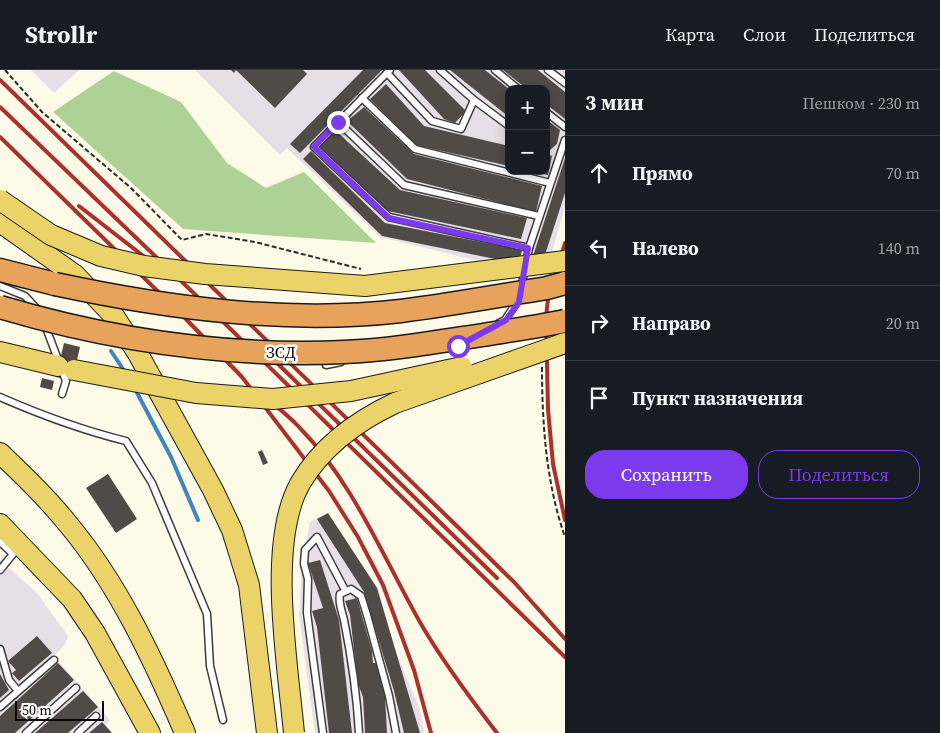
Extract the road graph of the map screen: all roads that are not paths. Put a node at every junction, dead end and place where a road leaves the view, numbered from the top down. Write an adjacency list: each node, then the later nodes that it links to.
1 (440, 70): 8 (lane)
2 (495, 70): 6 (lane)
3 (548, 70): 5 (lane)
4 (389, 71): 7 (lane); 8 (lane)
5 (565, 83)
6 (513, 85)
7 (362, 98): 10 (lane); 14 (lane)
8 (474, 100): 11 (lane)
9 (550, 115): 12 (lane)
10 (338, 122): 16 (lane); 18 (lane)
11 (505, 123)
12 (565, 127)
13 (565, 140): 14 (lane)
14 (550, 182): 16 (lane)
15 (0, 200): 19 (main road, bridge)
16 (539, 216): 18 (lane)
17 (0, 222): 48 (main road)
18 (528, 248): 27 (lane)
19 (565, 261)
20 (0, 270): 21 (highway, bridge)
21 (565, 283)
22 (0, 286): 30 (lane)
23 (0, 307): 24 (highway, ЗСД, bridge)
24 (565, 321)
25 (565, 341): 26 (main road, bridge); 49 (main road, bridge)
26 (0, 352)
27 (373, 358)
28 (344, 362): 29 (lane)
29 (326, 365)
30 (62, 394)
31 (0, 397): 43 (lane)
32 (0, 453): 47 (main road)
33 (0, 524): 46 (main road)
34 (0, 542): 35 (lane)
35 (0, 570)
36 (344, 590): 50 (lane); 51 (lane); 52 (lane)
37 (0, 650): 40 (lane)
38 (54, 660): 40 (lane)
39 (76, 688): 44 (lane)
40 (18, 691): 41 (lane)
41 (0, 708)
42 (96, 716): 45 (lane)
43 (223, 720)
44 (26, 733)
45 (78, 733)
46 (150, 733)
47 (185, 733)
48 (267, 733)
49 (294, 733)
50 (323, 733)
51 (359, 733)
52 (396, 733)

